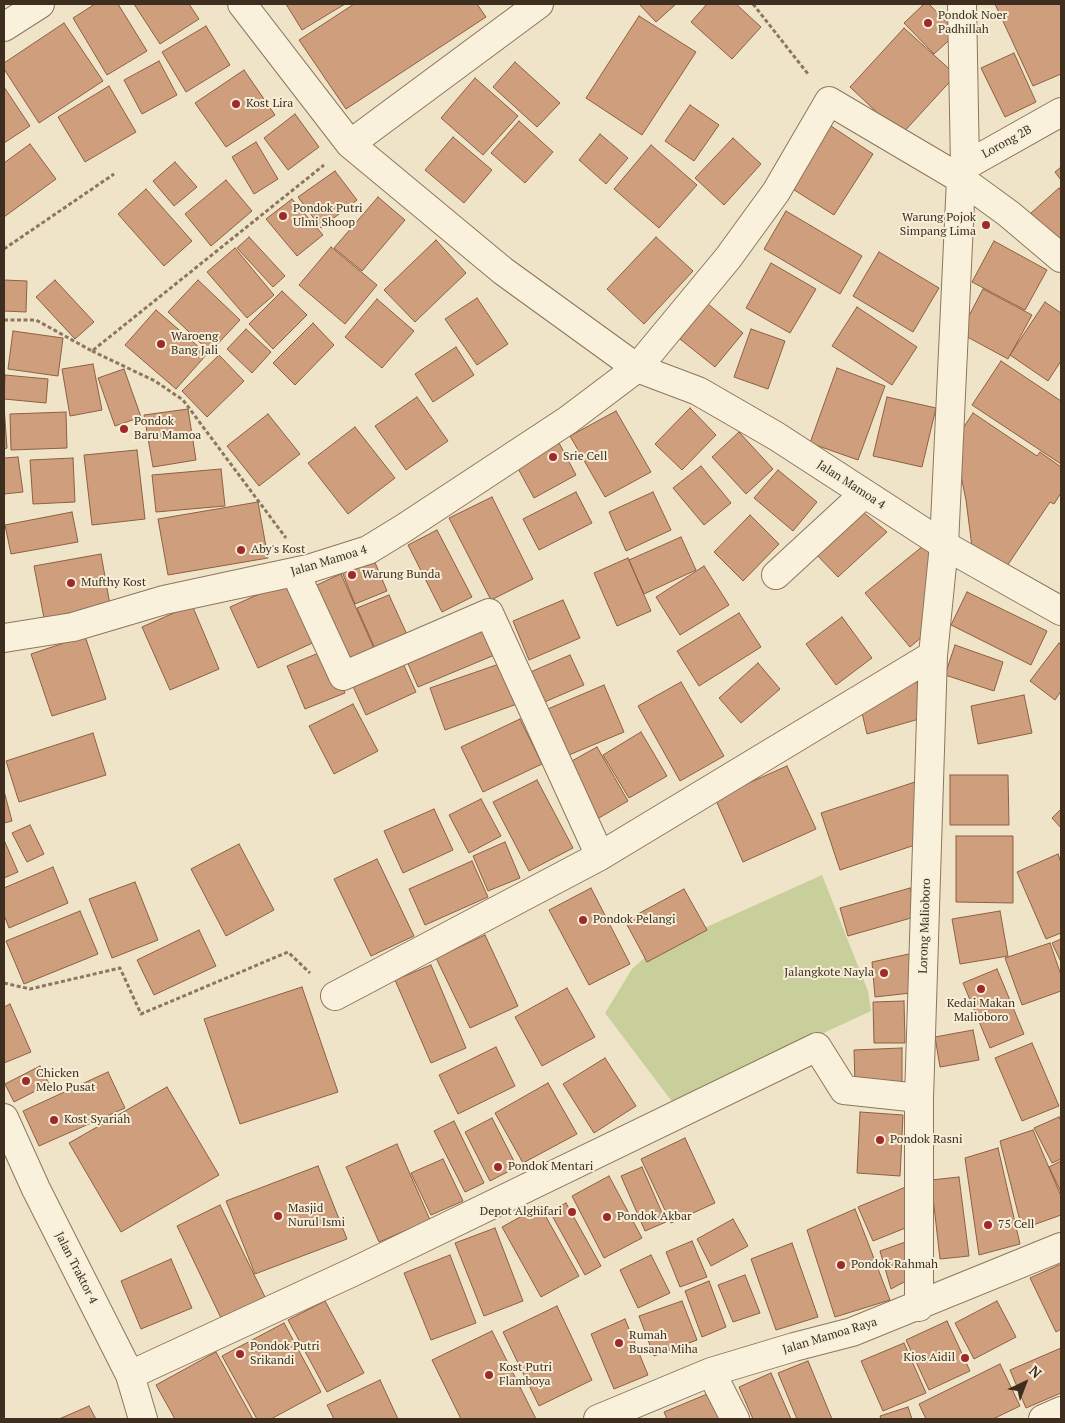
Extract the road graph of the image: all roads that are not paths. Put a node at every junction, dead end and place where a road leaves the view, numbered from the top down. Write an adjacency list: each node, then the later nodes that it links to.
1 (40, 4): 6 (street)
2 (242, 4): 8 (street, Jalan Mamoa 4)
3 (538, 4): 5 (street)
4 (962, 4): 9 (street, Lorong Malioboro)
5 (504, 13): 8 (street)
6 (4, 27)
7 (1061, 112): 9 (street, Lorong 2B)
8 (350, 144): 11 (street, Jalan Mamoa 4)
9 (963, 173): 10 (street); 11 (street); 13 (street, Lorong Malioboro)
10 (1061, 258)
11 (637, 368): 12 (street, Jalan Mamoa 4); 14 (street, Jalan Mamoa 4)
12 (864, 494): 13 (street, Jalan Mamoa 4); 15 (street)
13 (944, 545): 16 (street, Jalan Mamoa 4); 18 (street, Lorong Malioboro)
14 (301, 571): 17 (street, Jalan Mamoa 4); 19 (street)
15 (776, 575)
16 (1061, 611)
17 (4, 638)
18 (933, 655): 19 (street); 21 (street, Lorong Malioboro)
19 (600, 856): 20 (street)
20 (334, 996)
21 (920, 1098): 24 (street, Lorong Malioboro); 26 (street)
22 (4, 1118): 26 (street, Jalan Traktor 4)
23 (1061, 1247): 24 (street, Jalan Mamoa Raya)
24 (919, 1307): 25 (street, Jalan Mamoa Raya)
25 (711, 1372): 29 (street, Jalan Mamoa Raya); 30 (street)
26 (130, 1375): 28 (street, Jalan Traktor 4)
27 (1061, 1410): 31 (street)
28 (143, 1419)
29 (598, 1419)
30 (735, 1419)
31 (1043, 1419)

